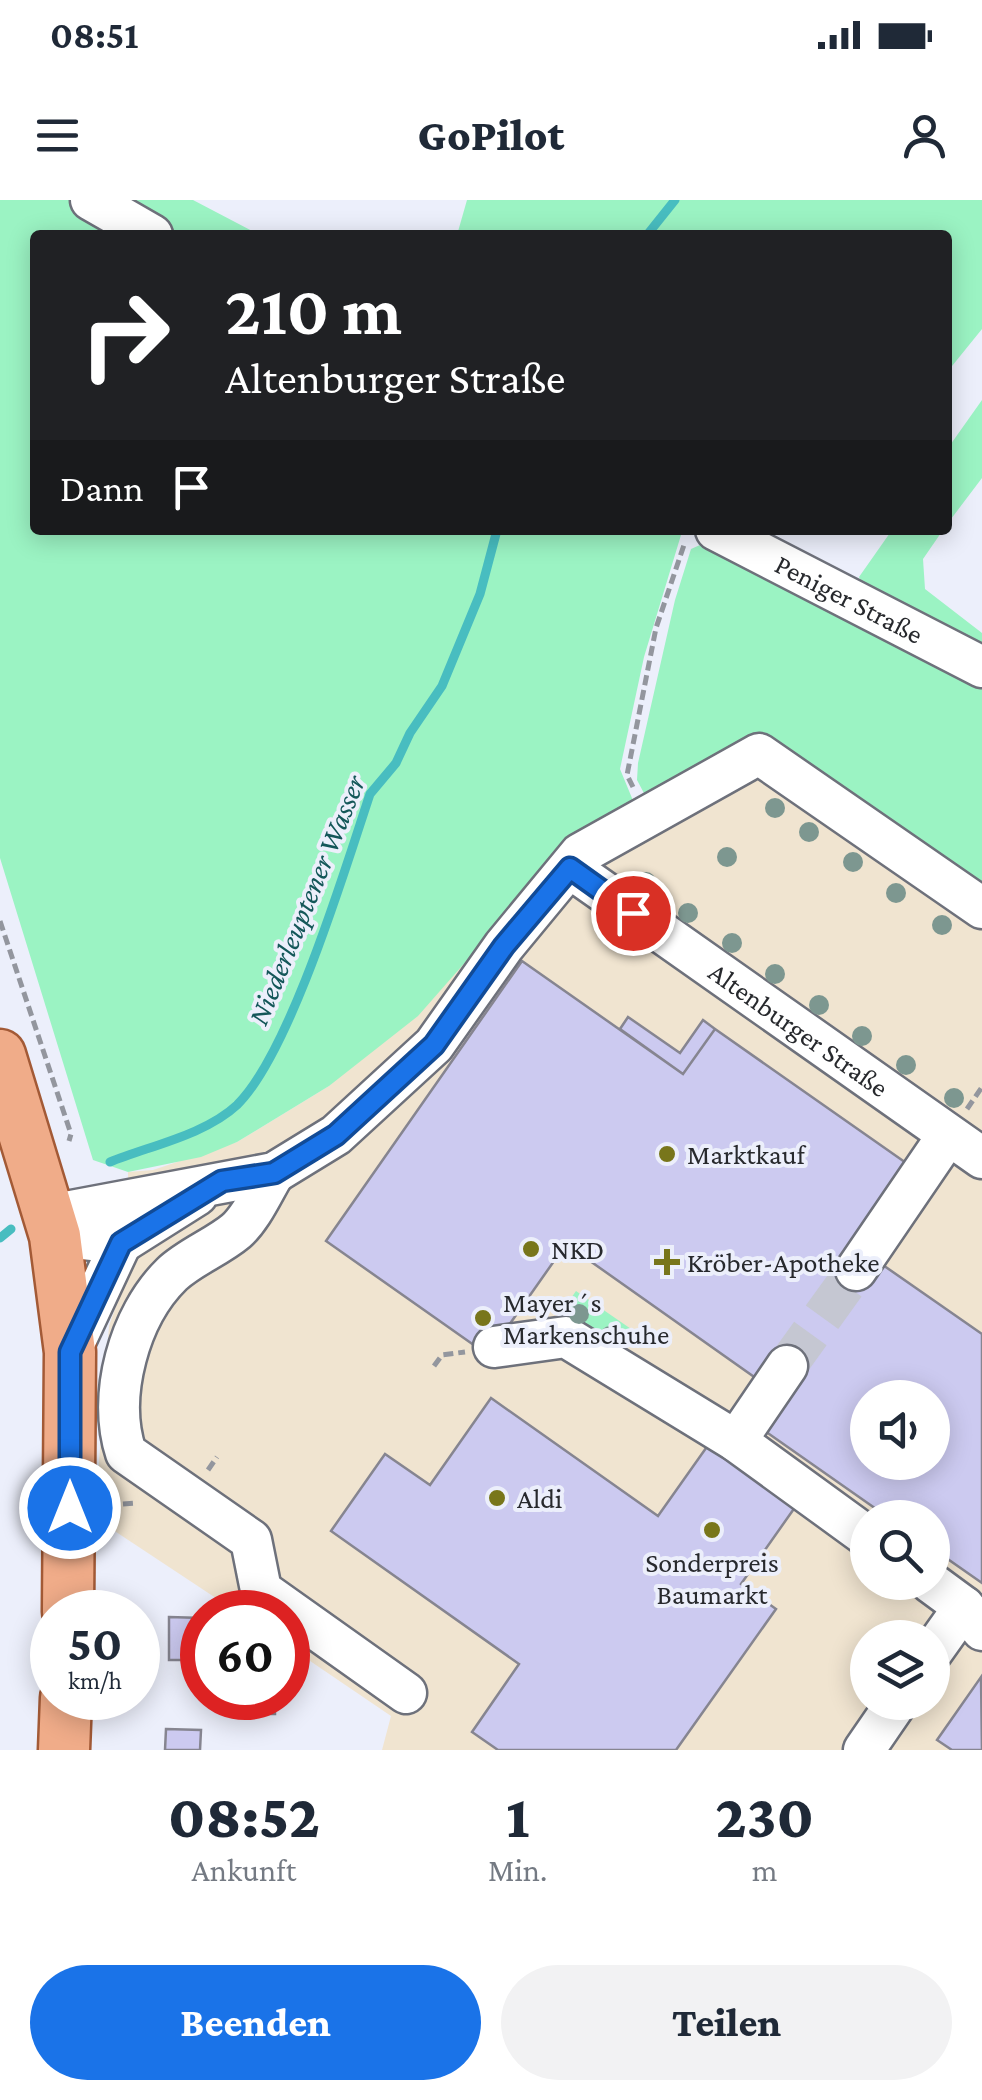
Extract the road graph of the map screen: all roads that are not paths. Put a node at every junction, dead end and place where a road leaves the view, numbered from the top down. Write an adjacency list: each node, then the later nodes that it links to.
1 (91, 200): 2 (street)
2 (143, 230)
3 (726, 535): 4 (street, Peniger Straße)
4 (982, 666)
5 (570, 868): 6 (street); 8 (street, Altenburger Straße); 10 (street)
6 (982, 908)
7 (0, 1055): 12 (main road)
8 (948, 1135): 9 (street, Altenburger Straße); 14 (street)
9 (982, 1158)
10 (274, 1173): 11 (street); 24 (street)
11 (222, 1181): 12 (street); 13 (street)
12 (52, 1226): 13 (street); 16 (main road)
13 (121, 1243): 16 (street)
14 (856, 1270)
15 (494, 1347): 18 (street)
16 (70, 1352): 20 (main road)
17 (787, 1366): 18 (street)
18 (736, 1441): 19 (street)
19 (850, 1523)
20 (68, 1590)
21 (950, 1599): 22 (street)
22 (973, 1619): 23 (street)
23 (950, 1638)
24 (406, 1693)
25 (65, 1720): 27 (main road)
26 (885, 1720): 28 (street)
27 (64, 1750)
28 (864, 1750)

